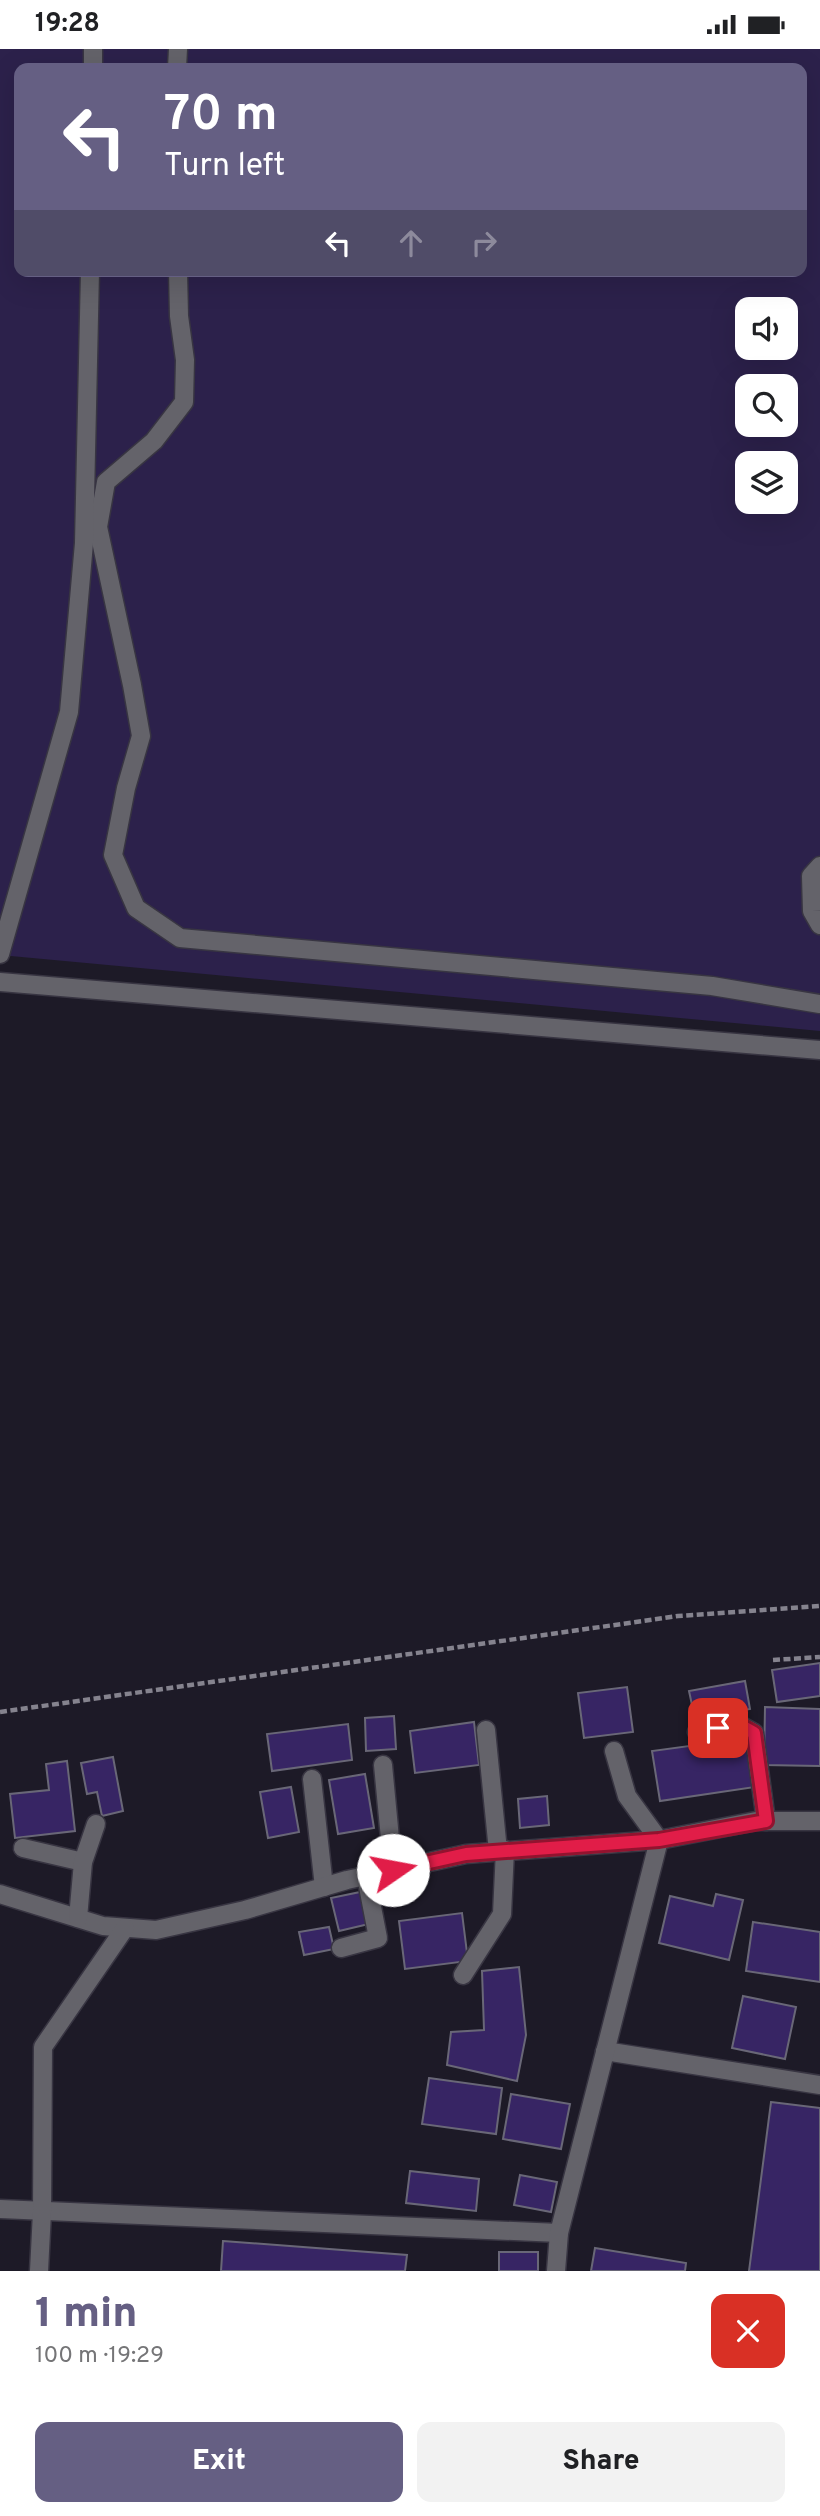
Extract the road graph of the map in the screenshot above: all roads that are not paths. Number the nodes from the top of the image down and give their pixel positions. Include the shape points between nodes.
1 (90, 277) edge
2 (178, 277) edge
3 (820, 866) edge
4 (820, 925) edge
5 (0, 954) edge
6 (0, 982) edge
7 (820, 1004) edge
8 (820, 1050) edge
9 (486, 1730) dead end
10 (697, 1732) dead end
11 (614, 1751) dead end
12 (383, 1765) dead end
13 (312, 1779) dead end
14 (766, 1821) junction
15 (820, 1821) edge
16 (96, 1825) dead end
17 (659, 1840) junction
18 (23, 1849) dead end
19 (501, 1851) junction
20 (83, 1862) junction
21 (393, 1870) junction
22 (366, 1876) junction
23 (324, 1887) junction
24 (0, 1894) edge
25 (78, 1919) junction
26 (125, 1928) junction
27 (341, 1948) dead end
28 (463, 1975) dead end
29 (605, 2051) junction
30 (820, 2085) edge
31 (0, 2209) edge
32 (42, 2212) junction
33 (559, 2234) junction
34 (39, 2271) edge
35 (556, 2271) edge

1 - 5 street via 84,543 69,712
2 - 7 street via 184,401 154,441 106,482 99,527 141,736 113,855 136,908 180,938 712,986
3 - 4 street via 811,876 813,911
6 - 8 street
9 - 19 street
10 - 14 street via 738,1724 754,1733
11 - 17 street via 627,1796
12 - 21 street
13 - 23 street
14 - 15 street
14 - 17 street
16 - 20 street
17 - 19 street
17 - 29 street
18 - 20 street
19 - 21 street
19 - 28 street via 502,1914
20 - 25 street
21 - 22 street
22 - 23 street
22 - 27 street via 378,1938
23 - 26 street via 156,1930
24 - 25 street
25 - 26 street
26 - 32 street via 43,2047
29 - 30 street
29 - 33 street
31 - 32 street
32 - 33 street
32 - 34 street
33 - 35 street

